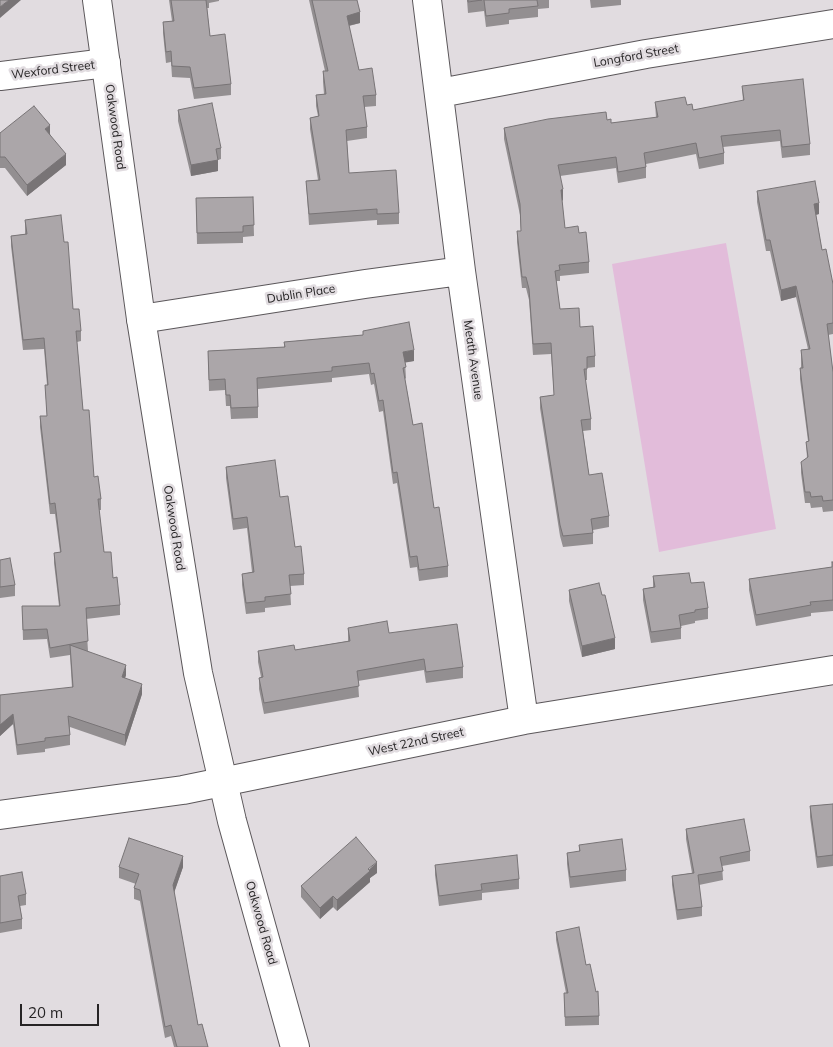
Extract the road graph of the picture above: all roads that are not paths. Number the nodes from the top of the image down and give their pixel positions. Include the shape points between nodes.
1 (97, 0) edge
2 (427, 0) edge
3 (833, 24) edge
4 (106, 63) junction
5 (0, 76) edge
6 (440, 93) junction
7 (461, 271) junction
8 (141, 320) junction
9 (833, 670) edge
10 (524, 720) junction
11 (224, 783) junction
12 (0, 815) edge
13 (295, 1047) edge

1 - 4 street, Oakwood Road
2 - 6 street, Meath Avenue
3 - 6 street, Longford Street via 646,54
4 - 5 street, Wexford Street
4 - 8 street, Oakwood Road
6 - 7 street, Meath Avenue
7 - 8 street, Dublin Place
7 - 10 street, Meath Avenue
8 - 11 street, Oakwood Road via 189,625
9 - 10 street, West 22nd Street
10 - 11 street, West 22nd Street
11 - 12 street, West 22nd Street
11 - 13 street, Oakwood Road

